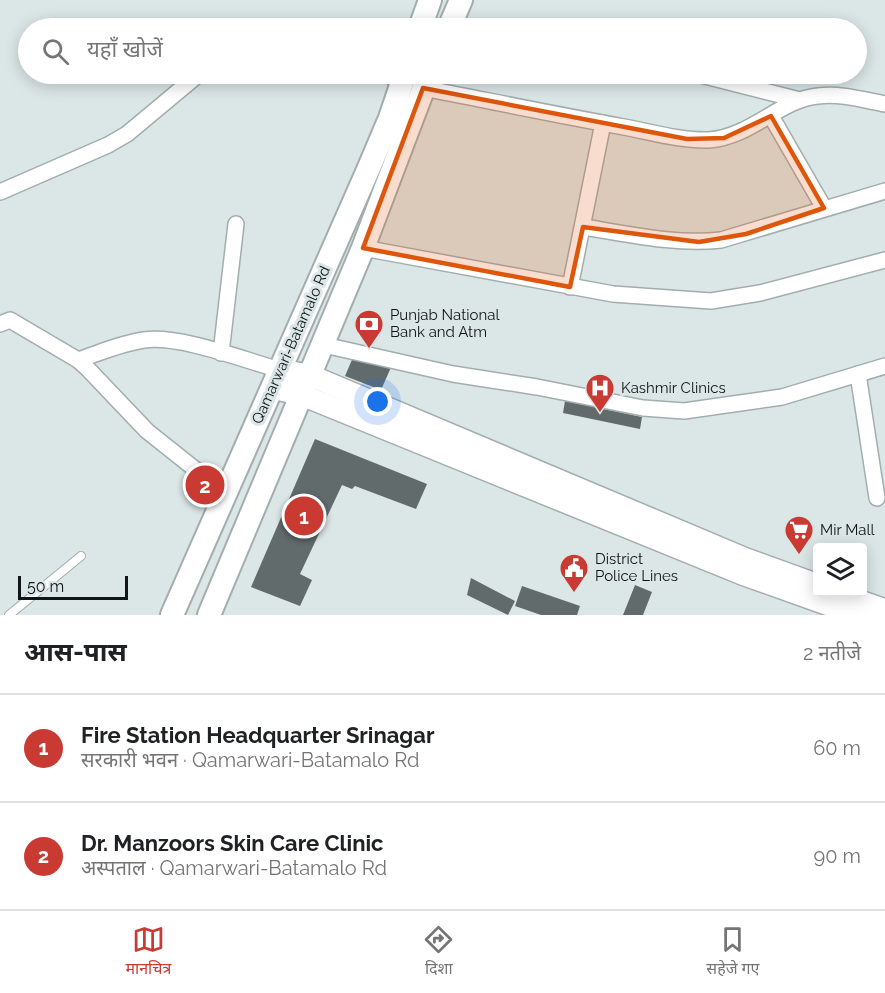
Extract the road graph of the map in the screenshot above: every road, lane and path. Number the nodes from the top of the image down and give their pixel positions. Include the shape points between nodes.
1 (430, 0) edge
2 (461, 0) edge
3 (424, 18) edge
4 (454, 18) edge
5 (187, 84) edge
6 (406, 84) edge
7 (407, 84) edge
8 (435, 84) edge
9 (737, 84) edge
10 (800, 100) junction
11 (885, 104) edge
12 (771, 116) junction
13 (603, 123) junction
14 (885, 191) edge
15 (0, 192) edge
16 (824, 208) junction
17 (236, 224) dead end
18 (583, 227) junction
19 (363, 248) junction
20 (885, 260) edge
21 (570, 287) junction
22 (3, 318) edge
23 (324, 345) junction
24 (220, 353) junction
25 (78, 360) junction
26 (885, 366) edge
27 (858, 374) junction
28 (276, 379) junction
29 (305, 385) junction
30 (225, 493) junction
31 (877, 498) dead end
32 (81, 556) dead end
33 (813, 583) edge
34 (850, 597) edge
35 (885, 610) edge
36 (9, 615) edge
37 (172, 615) edge
38 (208, 615) edge
39 (857, 615) edge

1 - 3 main road
2 - 4 main road
5 - 15 street via 127,134
6 - 28 main road, Qamarwari-Batamalo Rd
7 - 19 main road, Qamarwari-Batamalo Rd
8 - 13 street
9 - 10 street
10 - 11 street via 835,96
10 - 12 street
12 - 13 street via 743,131 706,140
12 - 16 street
13 - 18 street
14 - 16 street
16 - 18 street via 746,234 699,242
17 - 24 street
18 - 21 street
19 - 21 street
19 - 23 main road, Qamarwari-Batamalo Rd
20 - 21 street via 760,293 711,301
22 - 25 street
23 - 27 street via 453,374 643,408 684,411 782,397
23 - 29 main road, Qamarwari-Batamalo Rd
24 - 25 street via 163,339 145,340
24 - 28 street
25 - 30 street via 147,431
26 - 27 street
27 - 31 street
28 - 29 main road
28 - 30 main road, Qamarwari-Batamalo Rd
29 - 33 main road
29 - 38 main road, Qamarwari-Batamalo Rd
29 - 39 main road via 742,574
30 - 37 main road, Qamarwari-Batamalo Rd
32 - 36 lane
34 - 35 main road

